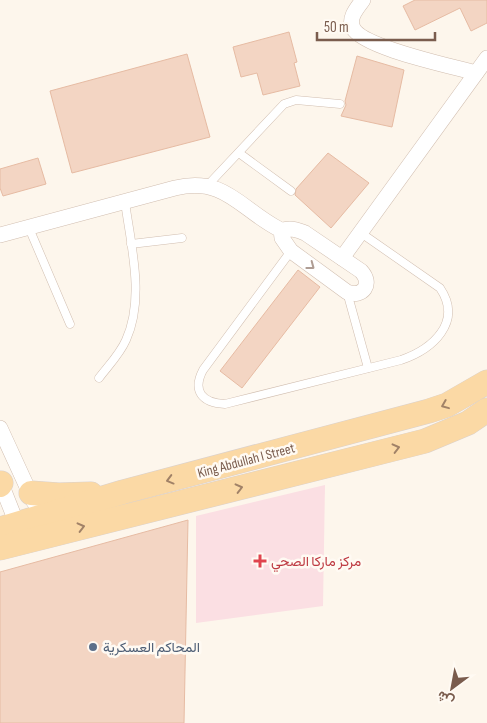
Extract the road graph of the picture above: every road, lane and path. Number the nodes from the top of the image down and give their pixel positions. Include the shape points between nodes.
1 (363, 0) edge
2 (487, 58) edge
3 (476, 73) junction
4 (340, 104) dead end
5 (239, 152) junction
6 (208, 186) junction
7 (291, 191) dead end
8 (125, 202) junction
9 (29, 228) junction
10 (281, 230) junction
11 (361, 232) junction
12 (0, 235) edge
13 (182, 238) dead end
14 (131, 244) junction
15 (291, 251) junction
16 (342, 258) junction
17 (347, 292) junction
18 (70, 324) dead end
19 (368, 368) junction
20 (99, 378) dead end
21 (487, 382) edge
22 (487, 410) edge
23 (0, 428) edge
24 (0, 483) edge
25 (122, 492) junction
26 (30, 493) junction
27 (45, 526) junction
28 (14, 532) edge
29 (0, 548) edge

1 - 3 street via 351,20 353,28 364,38 403,54
2 - 3 street
3 - 11 street
4 - 5 lane via 290,101
5 - 6 lane
5 - 7 lane
6 - 8 street via 185,185
6 - 10 street via 230,196
8 - 9 street
8 - 14 lane
9 - 12 street
9 - 18 lane
10 - 15 street
10 - 16 street via 297,230
11 - 16 street
11 - 19 lane via 440,288 449,307 441,333 424,351
13 - 14 lane
14 - 20 lane via 136,302 133,322 125,342
15 -> 17 street
15 - 19 lane via 203,370 197,385 200,393 215,404 225,404
16 - 17 street via 361,271 367,282 360,293
17 - 19 lane
21 -> 25 main road, King Abdullah I Street via 455,401 428,411
27 -> 22 main road, King Abdullah I Street via 425,441
23 - 26 street
24 - 28 street
25 - 26 main road
25 - 27 main road, King Abdullah I Street
26 - 27 street
27 - 28 main road, King Abdullah I Street
28 - 29 main road, King Abdullah I Street

